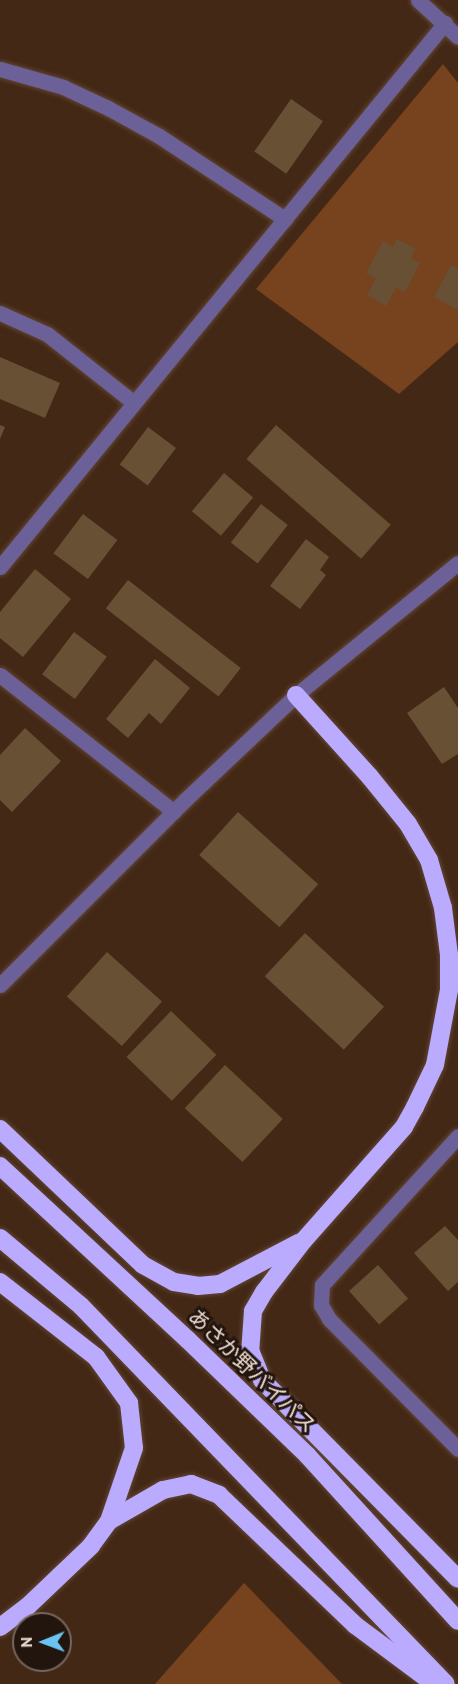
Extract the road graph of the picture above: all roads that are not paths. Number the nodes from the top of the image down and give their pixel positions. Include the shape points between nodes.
1 (418, 0) edge
2 (445, 23) junction
3 (458, 36) edge
4 (0, 69) edge
5 (285, 219) junction
6 (0, 313) edge
7 (134, 403) junction
8 (458, 563) edge
9 (0, 567) edge
10 (0, 675) edge
11 (296, 695) junction
12 (174, 812) junction
13 (0, 985) edge
14 (0, 1129) edge
15 (458, 1136) edge
16 (0, 1166) edge
17 (0, 1238) edge
18 (303, 1241) junction
19 (0, 1282) edge
20 (458, 1449) edge
21 (109, 1521) junction
22 (458, 1579) edge
23 (458, 1621) edge
24 (0, 1627) edge
25 (435, 1684) edge
26 (446, 1684) edge

1 - 2 street
2 - 3 street
2 - 5 street
4 - 5 street via 63,87 108,108 159,136
5 - 7 street
6 - 7 street via 47,334
7 - 9 street
8 - 11 street
10 - 12 street
11 - 12 street
11 - 18 highway via 408,824 429,860 443,908 449,955 449,990 435,1065 415,1107 404,1127
12 - 13 street
14 - 18 highway via 142,1265 174,1282 220,1284
15 - 20 street via 321,1285 321,1305 329,1319
16 - 23 highway, あさか野バイパス via 307,1455
17 - 26 highway via 81,1306
18 - 22 highway via 253,1311 250,1350 254,1364 262,1380
19 - 21 highway via 96,1357 129,1403 134,1448
21 - 24 highway via 64,1574
21 - 25 highway via 163,1490 191,1484 219,1495 355,1625

